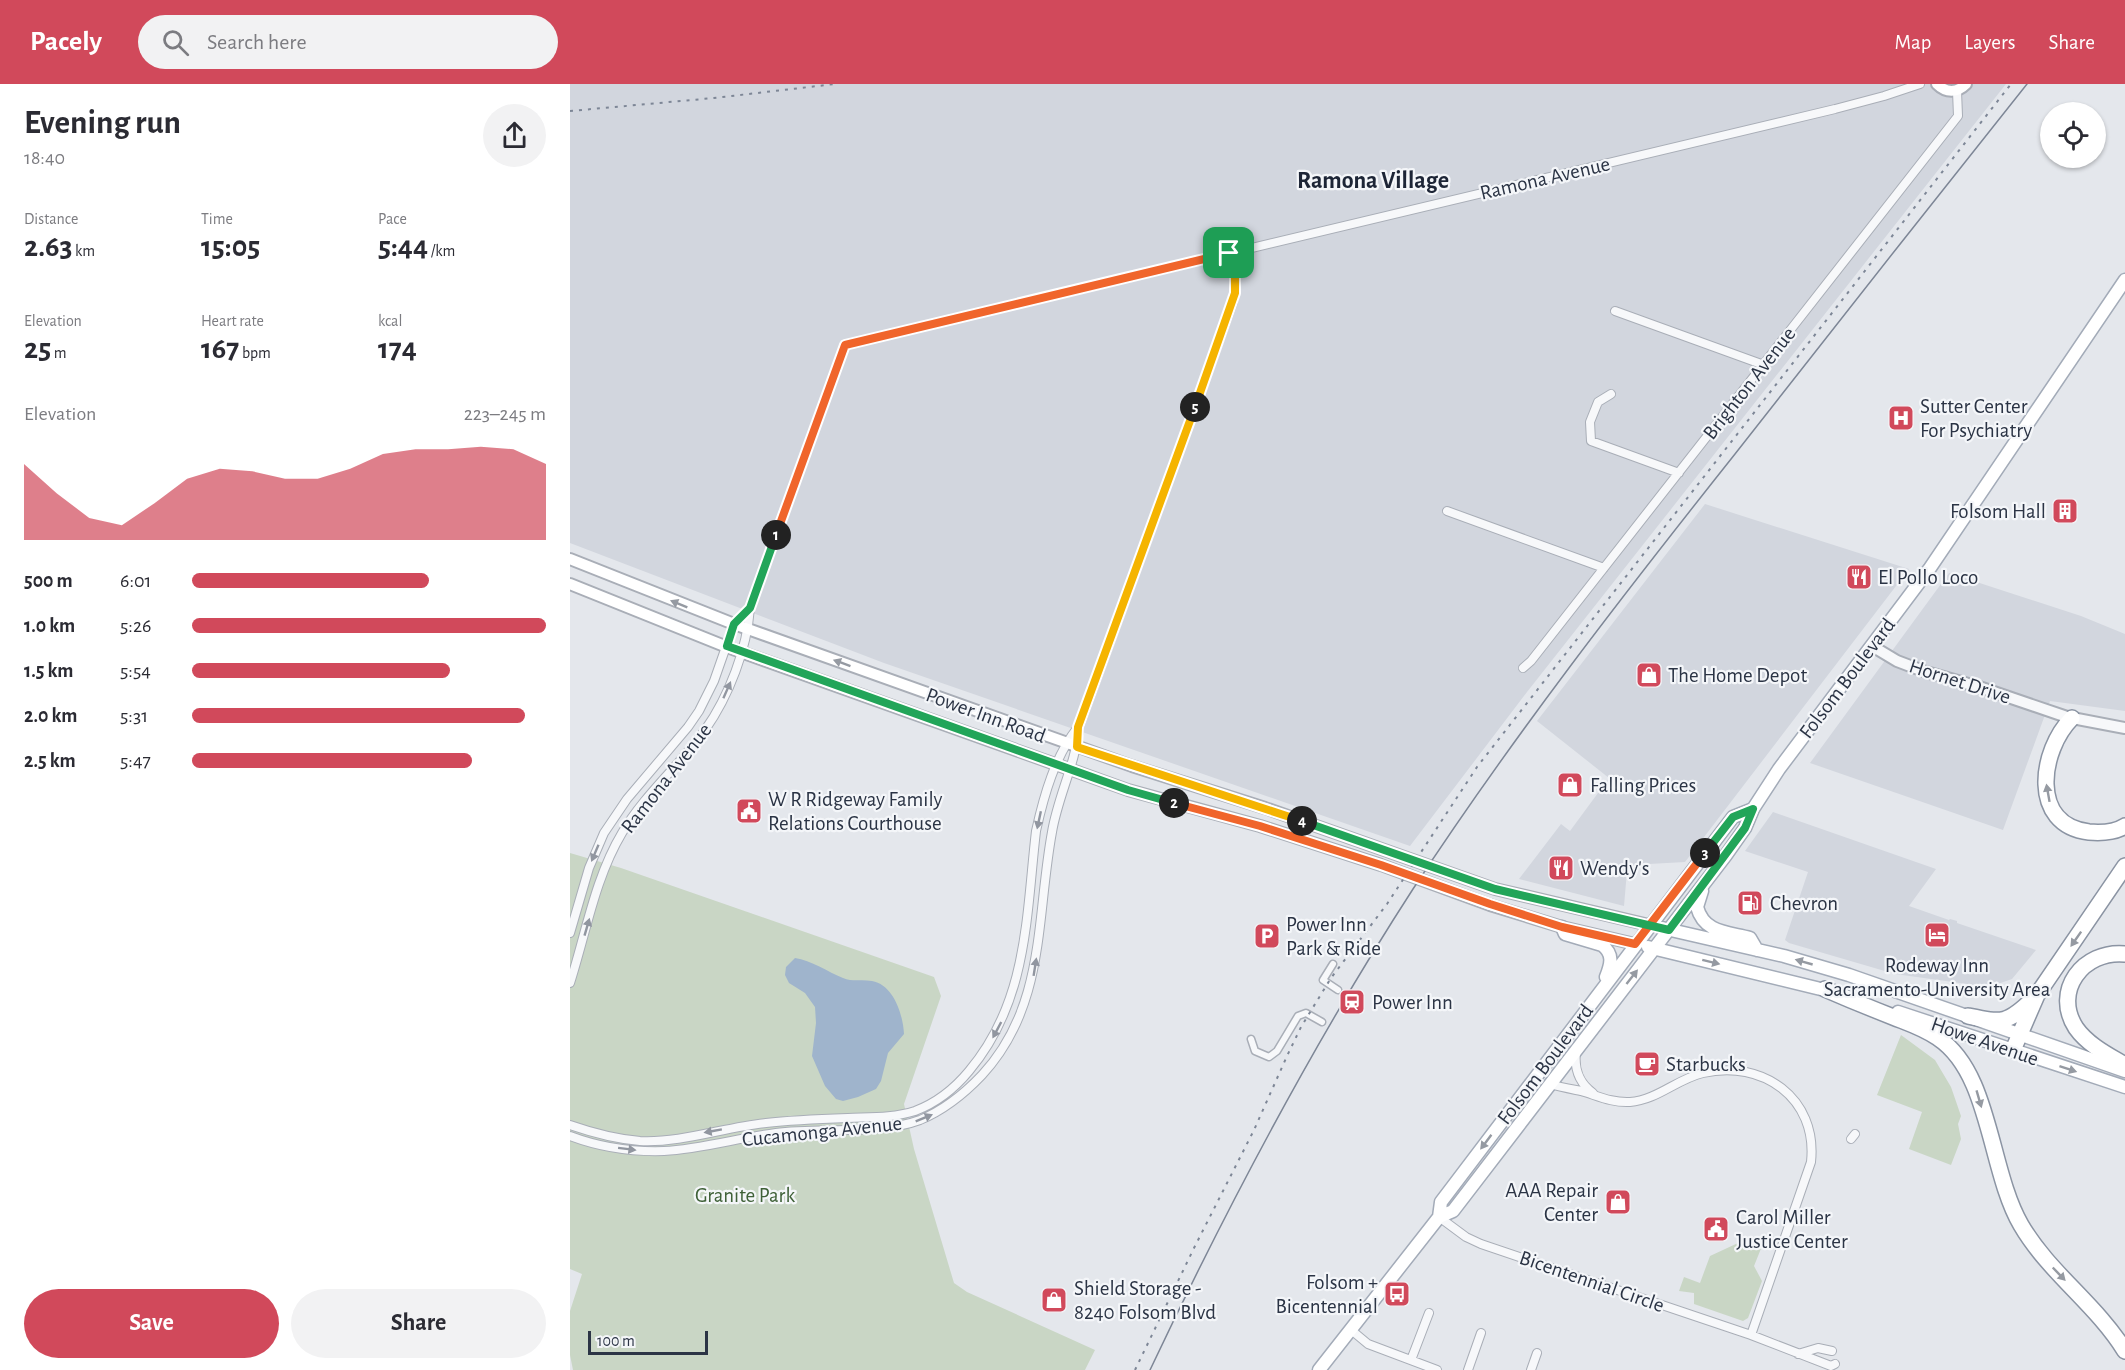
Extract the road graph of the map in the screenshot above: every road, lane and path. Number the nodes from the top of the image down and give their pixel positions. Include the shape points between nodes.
1 (1920, 84) edge
2 (1938, 84) edge
3 (1961, 87) edge
4 (1229, 253) junction
5 (2125, 280) edge
6 (1615, 311) dead end
7 (1764, 365) junction
8 (1611, 394) dead end
9 (1679, 473) junction
10 (1447, 511) dead end
11 (570, 560) edge
12 (1604, 568) junction
13 (570, 584) edge
14 (750, 608) junction
15 (734, 624) junction
16 (748, 630) junction
17 (727, 646) junction
18 (1872, 646) junction
19 (741, 652) junction
20 (1523, 668) dead end
21 (2050, 710) junction
22 (2072, 718) junction
23 (2125, 720) edge
24 (1078, 727) junction
25 (2125, 728) edge
26 (1065, 743) junction
27 (1077, 747) junction
28 (1057, 764) junction
29 (1070, 769) junction
30 (1753, 809) junction
31 (2125, 826) edge
32 (2125, 866) edge
33 (1707, 880) junction
34 (1649, 925) junction
35 (1562, 927) junction
36 (1669, 930) junction
37 (570, 933) edge
38 (1635, 944) junction
39 (1654, 949) junction
40 (1757, 950) junction
41 (2125, 954) edge
42 (1333, 964) dead end
43 (570, 983) edge
44 (1825, 989) junction
45 (1338, 990) dead end
46 (1601, 990) junction
47 (2037, 995) junction
48 (1968, 1016) junction
49 (1322, 1022) dead end
50 (2019, 1034) junction
51 (1251, 1039) dead end
52 (1576, 1049) junction
53 (2013, 1050) junction
54 (2125, 1065) edge
55 (2125, 1071) edge
56 (1549, 1084) junction
57 (2125, 1087) edge
58 (1602, 1099) junction
59 (570, 1125) edge
60 (570, 1136) edge
61 (1439, 1217) junction
62 (1429, 1313) dead end
63 (1350, 1329) junction
64 (1481, 1333) dead end
65 (1751, 1335) junction
66 (2125, 1351) edge
67 (1537, 1353) dead end
68 (1798, 1354) junction
69 (1411, 1360) junction
70 (1822, 1363) junction
71 (1835, 1364) dead end
72 (1319, 1370) edge
73 (1437, 1370) edge
74 (1468, 1370) edge
75 (1531, 1370) edge

1 - 4 street, Ramona Avenue via 1835,109
2 - 3 main road via 1945,90
3 - 7 street, Brighton Avenue via 1958,116
4 - 14 street, Ramona Avenue via 845,345
4 - 24 street, Cucamonga Avenue via 1236,285 1233,303
5 - 18 main road, Folsom Boulevard via 1953,535
6 - 7 street
7 - 9 street, Brighton Avenue
8 - 9 street via 1598,402 1590,422 1592,441
9 - 12 street, Brighton Avenue
10 - 12 street
15 -> 11 main road, Power Inn Road
12 - 20 street, Brighton Avenue
13 - 17 main road, Power Inn Road
14 - 15 street, Ramona Avenue
14 - 16 street, Ramona Avenue
15 - 16 main road, Power Inn Road
15 - 17 street, Ramona Avenue
16 - 19 street, Ramona Avenue
26 -> 16 main road, Power Inn Road
17 - 19 main road, Power Inn Road
17 -> 37 street, Ramona Avenue via 699,711 604,833
18 - 21 street, Hornet Drive via 1914,668
18 - 30 main road, Folsom Boulevard via 1801,738
19 - 28 main road, Power Inn Road
43 -> 19 street, Ramona Avenue via 610,855 639,808 705,729 729,685
21 - 22 street, Hornet Drive
21 - 23 street, Hornet Drive
22 - 25 street, Hornet Drive
31 -> 22 highway via 2103,833 2085,831 2067,827 2054,813 2046,795 2046,776 2061,729
24 - 26 street, Cucamonga Avenue
24 - 27 street, Cucamonga Avenue
26 - 27 main road, Power Inn Road
26 - 28 street, Cucamonga Avenue
27 - 29 street, Cucamonga Avenue
27 - 34 main road, Power Inn Road via 1266,808 1495,889
28 - 29 main road, Power Inn Road
28 -> 59 street, Cucamonga Avenue via 1036,831 1016,984 991,1041 951,1089 916,1110 897,1115 754,1124 677,1138 622,1139
29 - 35 main road, Power Inn Road via 1167,802 1260,826
60 -> 29 street, Cucamonga Avenue via 621,1148 664,1151 792,1131 899,1125 935,1113 958,1097 1003,1049 1028,996 1051,834
30 - 33 main road, Folsom Boulevard via 1745,828
30 - 34 main road, Folsom Boulevard via 1733,817
32 -> 47 highway
33 - 36 main road, Folsom Boulevard
33 - 40 main road via 1697,907 1704,923 1750,938
34 - 36 main road, Howe Avenue
34 - 38 main road, Folsom Boulevard
35 - 38 main road, Power Inn Road
35 - 46 main road via 1565,934 1602,945 1609,951 1611,960
36 - 39 main road, Folsom Boulevard
36 - 40 main road, Howe Avenue
38 - 39 main road, Howe Avenue
38 - 46 main road, Folsom Boulevard
39 -> 44 main road, Howe Avenue
52 -> 39 main road, Folsom Boulevard
48 -> 40 main road, Howe Avenue via 1849,975
41 - 54 highway via 2108,954 2085,964 2074,981 2068,1002 2080,1033
42 - 45 street via 1323,980
44 - 53 main road, Howe Avenue
44 -> 66 highway via 1928,1032 1955,1052 1975,1086 2003,1186 2019,1222 2037,1249 2105,1323
46 -> 61 main road, Folsom Boulevard via 1440,1202
47 - 48 highway via 2006,1020
47 - 50 highway
48 - 50 main road, Howe Avenue
49 - 51 street via 1306,1013 1298,1016 1277,1051 1269,1057 1255,1052
50 - 53 highway
50 - 55 main road, Howe Avenue
52 - 56 main road, Folsom Boulevard
52 - 58 street via 1579,1079
53 -> 57 main road, Howe Avenue
56 - 58 street
56 - 61 main road, Folsom Boulevard via 1453,1211
58 - 65 street via 1644,1100 1702,1073 1736,1071 1781,1088 1805,1115 1812,1138 1811,1161
61 - 63 main road, Folsom Boulevard
61 - 65 street, Bicentennial Circle via 1481,1244
62 - 69 street
63 - 69 street via 1368,1344
63 - 72 main road, Folsom Boulevard
64 - 74 street
65 - 68 street, Bicentennial Circle
67 - 75 street
68 - 70 street, Bicentennial Circle
68 - 70 street via 1818,1348 1829,1350
69 - 73 street
70 - 71 street, Bicentennial Circle

